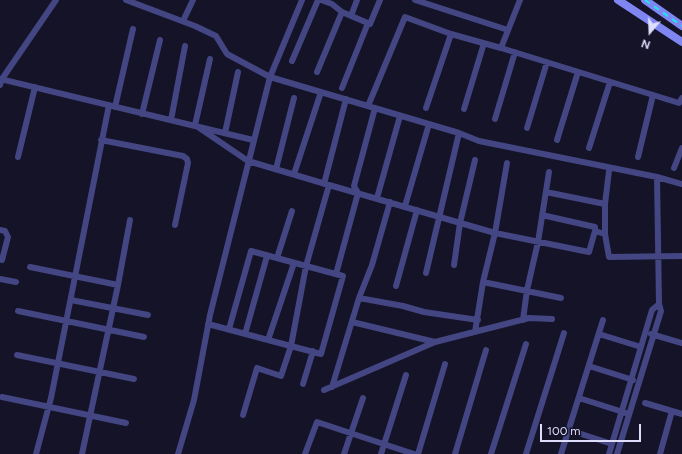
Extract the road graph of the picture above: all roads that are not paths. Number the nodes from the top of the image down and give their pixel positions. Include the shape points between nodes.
1 (56, 0) edge
2 (126, 0) edge
3 (193, 0) edge
4 (302, 0) edge
5 (318, 0) edge
6 (321, 0) edge
7 (357, 0) edge
8 (380, 0) edge
9 (415, 0) edge
10 (520, 0) edge
11 (618, 0) edge
12 (645, 0) edge
13 (332, 2) edge
14 (342, 12) junction
15 (351, 16) junction
16 (183, 21) junction
17 (368, 23) junction
18 (682, 26) edge
19 (133, 29) dead end
20 (508, 30) junction
21 (450, 34) junction
22 (160, 40) dead end
23 (682, 42) edge
24 (484, 43) junction
25 (185, 46) dead end
26 (501, 48) junction
27 (515, 52) junction
28 (210, 59) dead end
29 (292, 61) dead end
30 (547, 62) junction
31 (238, 72) dead end
32 (317, 72) dead end
33 (578, 72) junction
34 (270, 78) junction
35 (1, 81) edge
36 (610, 82) junction
37 (35, 87) junction
38 (342, 88) dead end
39 (321, 92) junction
40 (653, 95) junction
41 (294, 98) dead end
42 (682, 98) edge
43 (346, 100) junction
44 (112, 106) junction
45 (368, 106) junction
46 (375, 108) junction
47 (426, 108) dead end
48 (464, 109) dead end
49 (142, 114) junction
50 (400, 116) junction
51 (495, 119) dead end
52 (171, 120) junction
53 (428, 124) junction
54 (195, 125) junction
55 (527, 128) dead end
56 (225, 133) junction
57 (459, 133) junction
58 (101, 140) junction
59 (253, 140) junction
60 (556, 140) dead end
61 (589, 148) dead end
62 (682, 148) edge
63 (18, 157) dead end
64 (638, 157) dead end
65 (475, 160) dead end
66 (248, 161) junction
67 (507, 163) dead end
68 (674, 168) dead end
69 (276, 169) junction
70 (609, 171) dead end
71 (549, 172) dead end
72 (294, 174) junction
73 (657, 176) junction
74 (326, 184) junction
75 (682, 184) edge
76 (546, 192) junction
77 (358, 193) junction
78 (377, 198) junction
79 (390, 202) junction
80 (605, 204) junction
81 (405, 206) junction
82 (417, 210) junction
83 (292, 211) dead end
84 (542, 215) junction
85 (440, 217) junction
86 (130, 220) dead end
87 (460, 223) junction
88 (175, 225) dead end
89 (0, 230) edge
90 (595, 231) junction
91 (495, 233) junction
92 (605, 234) junction
93 (538, 242) junction
94 (267, 256) junction
95 (660, 256) junction
96 (682, 256) edge
97 (277, 258) junction
98 (2, 260) dead end
99 (294, 263) junction
100 (454, 265) dead end
101 (306, 266) junction
102 (30, 267) dead end
103 (426, 273) dead end
104 (336, 274) junction
105 (76, 277) junction
106 (0, 279) edge
107 (16, 282) dead end
108 (483, 282) junction
109 (118, 285) junction
110 (396, 286) dead end
111 (528, 290) junction
112 (359, 298) junction
113 (561, 298) dead end
114 (71, 300) junction
115 (659, 304) junction
116 (112, 308) junction
117 (18, 311) dead end
118 (148, 316) dead end
119 (552, 319) dead end
120 (478, 320) junction
121 (523, 320) junction
122 (603, 320) dead end
123 (66, 321) junction
124 (352, 322) junction
125 (208, 324) junction
126 (229, 329) junction
127 (107, 330) junction
128 (475, 332) junction
129 (646, 332) junction
130 (564, 333) dead end
131 (245, 334) junction
132 (599, 334) junction
133 (654, 334) junction
134 (144, 337) dead end
135 (268, 340) junction
136 (681, 340) edge
137 (435, 342) junction
138 (526, 344) dead end
139 (291, 346) junction
140 (641, 347) junction
141 (486, 350) dead end
142 (313, 352) junction
143 (17, 355) dead end
144 (57, 364) junction
145 (445, 364) dead end
146 (589, 366) junction
147 (99, 372) junction
148 (406, 376) dead end
149 (134, 379) dead end
150 (631, 380) junction
151 (639, 382) junction
152 (303, 384) dead end
153 (332, 387) junction
154 (324, 390) dead end
155 (2, 397) dead end
156 (363, 398) dead end
157 (579, 398) junction
158 (645, 403) dead end
159 (48, 407) junction
160 (672, 411) junction
161 (622, 412) junction
162 (629, 414) junction
163 (682, 414) edge
164 (243, 415) dead end
165 (90, 416) junction
166 (126, 423) dead end
167 (569, 430) junction
168 (352, 434) junction
169 (384, 444) junction
170 (612, 444) junction
171 (36, 454) edge
172 (82, 454) edge
173 (178, 454) edge
174 (305, 454) edge
175 (344, 454) edge
176 (381, 454) edge
177 (414, 454) edge
178 (418, 454) edge
179 (455, 454) edge
180 (491, 454) edge
181 (526, 454) edge
182 (561, 454) edge
183 (609, 454) edge
184 (617, 454) edge
185 (660, 454) edge

1 - 35 street
2 - 16 street
3 - 16 street
4 - 34 street
5 - 29 street
6 - 13 street
7 - 15 street
8 - 17 street via 370,24
9 - 20 street
10 - 20 street
11 - 23 main road
12 - 18 main road
13 - 14 street
14 - 15 street
14 - 32 street
15 - 17 street
16 - 34 street via 216,36 227,54
17 - 38 street
19 - 44 street
20 - 26 street
21 - 24 street
21 - 45 street via 405,17
21 - 47 street
22 - 49 street
24 - 26 street
24 - 48 street
25 - 52 street
26 - 27 street
27 - 30 street
27 - 51 street
28 - 54 street
30 - 33 street
30 - 55 street
31 - 56 street
33 - 36 street
33 - 60 street
34 - 39 street
34 - 59 street
35 - 37 street
36 - 40 street
36 - 61 street
37 - 44 street
37 - 63 street
39 - 43 street
39 - 72 street
40 - 42 street via 679,103
40 - 64 street
41 - 69 street
43 - 45 street
43 - 74 street
44 - 49 street
44 - 58 street
45 - 46 street
46 - 50 street
46 - 77 street via 354,186
49 - 52 street
50 - 53 street
50 - 78 street
52 - 54 street
53 - 57 street
53 - 81 street
54 - 56 street
54 - 66 street
56 - 59 street
57 - 73 street via 481,141
57 - 85 street
58 - 88 street via 183,156 187,159
58 - 105 street
59 - 66 street
62 - 68 street
65 - 87 street
66 - 69 street
66 - 125 street
67 - 91 street
69 - 72 street
70 - 80 street
71 - 76 street
72 - 74 street
73 - 75 street
73 - 95 street
74 - 77 street
74 - 101 street
76 - 80 street
76 - 84 street
77 - 78 street
77 - 104 street
78 - 79 street
79 - 81 street
79 - 112 street via 372,265
80 - 92 street
81 - 82 street
82 - 85 street
82 - 110 street
83 - 97 street
84 - 90 street via 595,227
84 - 93 street
85 - 87 street
85 - 103 street
86 - 109 street
87 - 91 street
87 - 100 street
89 - 98 street via 8,237
90 - 92 street
90 - 93 street via 589,252
91 - 93 street
91 - 108 street
92 - 95 street via 609,257
93 - 111 street
94 - 97 street
94 - 126 street via 251,251
94 - 131 street
95 - 96 street
95 - 115 street
97 - 99 street
99 - 101 street
99 - 135 street
101 - 104 street
101 - 139 street
102 - 105 street
104 - 142 street via 343,276 321,354
105 - 109 street
105 - 114 street
106 - 107 street
108 - 111 street
108 - 120 street
109 - 116 street
111 - 113 street
111 - 121 street
112 - 120 street
112 - 124 street
114 - 116 street
114 - 123 street
115 - 129 street via 652,310
115 - 133 street via 661,311
116 - 118 street
116 - 127 street
117 - 123 street
119 - 121 street
120 - 128 street
121 - 128 street
122 - 132 street
123 - 127 street
123 - 144 street
124 - 137 street
124 - 153 street
125 - 126 street
125 - 173 street via 194,400
126 - 131 street
127 - 134 street
127 - 147 street
128 - 137 street
129 - 133 street
129 - 140 street
130 - 181 street
131 - 135 street
132 - 140 street
132 - 146 street
133 - 136 street
133 - 151 street
135 - 139 street
137 - 153 street
138 - 180 street
139 - 142 street
139 - 164 street via 282,376 257,368
140 - 150 street
141 - 179 street
142 - 152 street
143 - 144 street
144 - 147 street
144 - 159 street
145 - 178 street
146 - 150 street
146 - 157 street
147 - 149 street
147 - 165 street
148 - 169 street
150 - 151 street
150 - 161 street
151 - 162 street
153 - 154 street
155 - 159 street
156 - 168 street
157 - 161 street
157 - 167 street
158 - 160 street
159 - 165 street
159 - 171 street
160 - 163 street
160 - 185 street
161 - 162 street
161 - 170 street
162 - 184 street
165 - 166 street
165 - 172 street
167 - 170 street
167 - 182 street
168 - 169 street
168 - 174 street via 317,422
168 - 175 street
169 - 176 street
169 - 177 street
170 - 183 street

